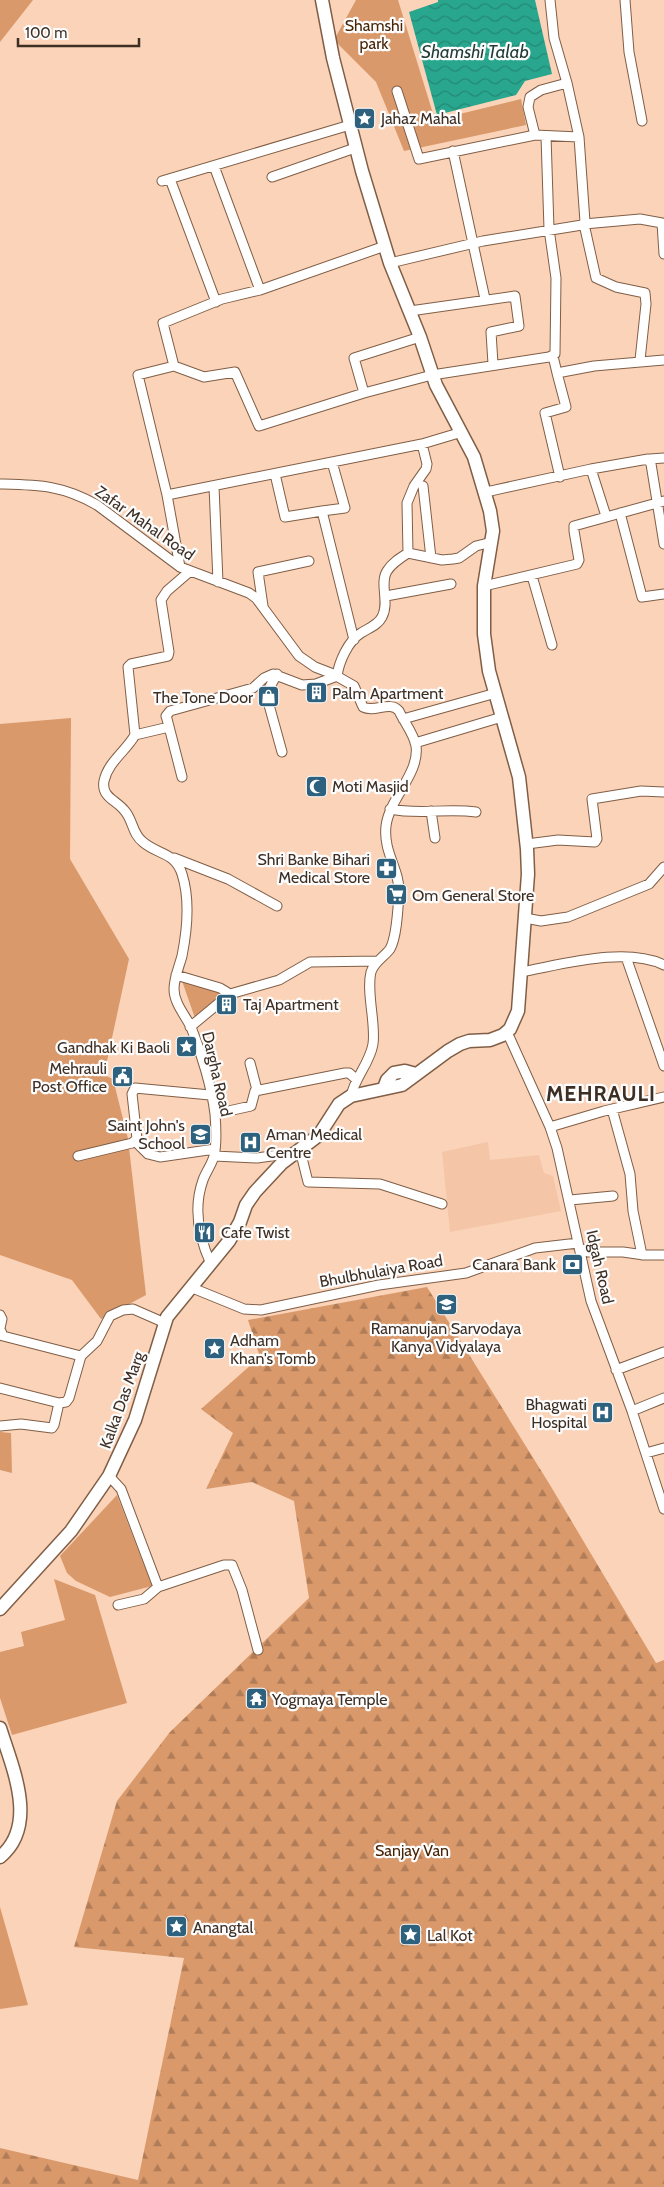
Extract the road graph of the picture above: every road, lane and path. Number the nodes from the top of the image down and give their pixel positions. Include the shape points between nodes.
1 (322, 0) edge
2 (550, 0) edge
3 (625, 0) edge
4 (567, 84) junction
5 (397, 91) dead end
6 (642, 121) dead end
7 (350, 125) junction
8 (535, 136) junction
9 (546, 136) junction
10 (579, 137) junction
11 (356, 148) junction
12 (452, 152) junction
13 (214, 166) junction
14 (272, 177) dead end
15 (584, 224) junction
16 (549, 229) junction
17 (473, 243) junction
18 (385, 246) junction
19 (664, 254) edge
20 (390, 263) junction
21 (260, 290) junction
22 (485, 299) junction
23 (216, 302) junction
24 (410, 311) junction
25 (420, 337) junction
26 (552, 356) junction
27 (640, 360) junction
28 (664, 360) edge
29 (493, 364) junction
30 (174, 366) junction
31 (557, 373) junction
32 (432, 375) junction
33 (364, 393) junction
34 (462, 432) junction
35 (422, 444) junction
36 (664, 458) edge
37 (650, 460) junction
38 (332, 462) junction
39 (591, 469) junction
40 (276, 474) junction
41 (560, 477) junction
42 (0, 484) edge
43 (214, 486) junction
44 (423, 486) dead end
45 (486, 492) junction
46 (167, 496) junction
47 (660, 502) edge
48 (322, 512) junction
49 (620, 512) junction
50 (606, 516) junction
51 (492, 542) junction
52 (664, 544) edge
53 (408, 553) junction
54 (431, 558) junction
55 (309, 561) dead end
56 (180, 567) junction
57 (189, 572) junction
58 (532, 576) junction
59 (218, 582) junction
60 (451, 584) dead end
61 (484, 586) junction
62 (664, 594) edge
63 (386, 596) junction
64 (263, 606) junction
65 (354, 640) junction
66 (552, 645) dead end
67 (277, 674) junction
68 (336, 676) junction
69 (496, 693) junction
70 (502, 716) junction
71 (403, 719) junction
72 (169, 726) junction
73 (135, 735) junction
74 (415, 743) junction
75 (282, 752) dead end
76 (182, 777) dead end
77 (664, 792) edge
78 (390, 809) junction
79 (431, 811) junction
80 (476, 812) dead end
81 (435, 838) dead end
82 (527, 844) junction
83 (174, 858) junction
84 (664, 867) edge
85 (277, 906) dead end
86 (525, 918) junction
87 (626, 957) junction
88 (378, 961) junction
89 (664, 966) edge
90 (520, 972) junction
91 (176, 975) junction
92 (230, 994) junction
93 (190, 1027) junction
94 (507, 1032) junction
95 (250, 1063) dead end
96 (664, 1066) edge
97 (356, 1079) junction
98 (257, 1090) junction
99 (210, 1095) junction
100 (351, 1096) junction
101 (664, 1097) edge
102 (612, 1109) junction
103 (214, 1114) junction
104 (550, 1127) junction
105 (135, 1141) junction
106 (298, 1151) junction
107 (215, 1152) junction
108 (78, 1156) dead end
109 (613, 1196) dead end
110 (570, 1200) junction
111 (442, 1204) dead end
112 (579, 1245) junction
113 (642, 1255) junction
114 (664, 1255) edge
115 (211, 1264) junction
116 (190, 1287) junction
117 (0, 1316) edge
118 (167, 1318) junction
119 (0, 1329) edge
120 (664, 1352) edge
121 (81, 1356) junction
122 (616, 1370) junction
123 (0, 1388) edge
124 (664, 1398) edge
125 (59, 1402) junction
126 (632, 1411) junction
127 (0, 1426) edge
128 (664, 1448) edge
129 (646, 1453) junction
130 (109, 1476) junction
131 (664, 1509) edge
132 (158, 1587) junction
133 (118, 1605) dead end
134 (0, 1609) edge
135 (258, 1650) dead end
136 (0, 1728) edge
137 (21, 1813) junction
138 (0, 1857) edge
139 (0, 1865) edge

1 - 7 street
2 - 4 street via 554,38
3 - 6 street via 629,52
4 - 8 street via 541,90 530,97 528,107
4 - 10 street
5 - 12 street via 419,159
7 - 11 street
7 - 13 street
8 - 9 street
8 - 12 street
9 - 10 street
9 - 16 street
10 - 15 street
11 - 14 street
11 - 18 street
12 - 17 street
13 - 21 street
13 - 23 street via 166,180
15 - 16 street
15 - 19 street via 640,218 662,224
15 - 27 street via 596,278 616,287 645,293
16 - 17 street
16 - 26 street via 556,278 555,350
17 - 20 street
17 - 22 street
18 - 20 street
18 - 21 street
20 - 24 street
21 - 23 street
22 - 24 street
22 - 29 street via 515,296 519,324 491,332
23 - 30 street via 163,323
24 - 25 street
25 - 32 street
25 - 33 street via 354,358
26 - 29 street
26 - 31 street
27 - 28 street
27 - 31 street
29 - 32 street
30 - 33 street via 204,377 235,372 259,426
30 - 46 street via 138,375
31 - 41 street via 566,408 545,413
32 - 33 street
32 - 34 street
34 - 35 street
34 - 45 street
35 - 38 street
35 - 53 street via 427,464 407,503
36 - 37 street
37 - 39 street
37 - 47 street
38 - 40 street
38 - 48 street via 345,508
39 - 41 street
39 - 50 street
40 - 43 street
40 - 48 street via 285,517
41 - 45 street
42 - 56 street, Zafar Mahal Road via 56,488 83,497
43 - 46 street
43 - 59 street
44 - 54 street
45 - 51 street
46 - 56 street
47 - 49 street
47 - 52 street
48 - 65 street
49 - 50 street
49 - 62 street via 642,597
50 - 58 street via 574,526 577,564
51 - 54 street via 473,547 459,558
51 - 61 street
53 - 54 street
53 - 63 street via 387,571 384,580
55 - 64 street via 258,572
56 - 57 street, Zafar Mahal Road
57 - 59 street, Zafar Mahal Road
57 - 73 street via 161,600 168,656 128,667
58 - 61 street
58 - 66 street
59 - 64 street, Zafar Mahal Road via 249,594
60 - 63 street
61 - 69 street via 484,634
63 - 65 street via 386,610 380,620
64 - 68 street, Zafar Mahal Road via 299,656 314,667
65 - 68 street
67 - 68 street via 302,685 316,684
67 - 72 street via 269,675 254,688 170,711 166,716
67 - 75 street via 266,694
68 - 71 street, Zafar Mahal Road via 354,686 366,709 396,707
69 - 70 street
69 - 71 street
70 - 74 street
70 - 82 street via 519,777
71 - 74 street
72 - 73 street
72 - 76 street
73 - 83 street via 108,771 104,792 124,809 137,837
74 - 78 street via 409,777
77 - 82 street via 641,791 592,799 595,842 558,840
78 - 79 street via 414,813
78 - 88 street via 386,842 399,892 394,938
79 - 80 street
79 - 81 street
82 - 86 street
83 - 85 street via 228,879
83 - 91 street via 187,899 183,947
84 - 86 street via 649,884 568,917 540,921
86 - 90 street
87 - 89 street via 654,960
87 - 90 street
87 - 96 street
88 - 92 street via 310,962 279,980
88 - 97 street via 370,980 373,1044
90 - 94 street via 518,1011
91 - 92 street
91 - 93 street via 174,993
92 - 93 street, Dargha Road
93 - 99 street, Dargha Road
94 - 100 street via 496,1038 460,1044 416,1074 394,1072 384,1088
94 - 104 street, Idgah Road
95 - 98 street
97 - 98 street via 345,1073
97 - 100 street
98 - 103 street via 251,1106
99 - 103 street, Dargha Road
99 - 105 street via 135,1088 132,1091
100 - 106 street via 334,1110 319,1135
101 - 102 street
102 - 104 street
102 - 113 street via 630,1174
103 - 107 street, Dargha Road
104 - 110 street, Idgah Road
105 - 107 street via 148,1154 160,1157
105 - 108 street
106 - 107 street via 257,1158
106 - 111 street via 308,1182 380,1184
106 - 115 street via 267,1176 250,1197 236,1230
107 - 115 street, Dargha Road via 200,1189 198,1215 202,1241
109 - 110 street
110 - 112 street, Idgah Road
112 - 113 street, Bhulbhulaiya Road via 588,1252
112 - 116 street, Bhulbhulaiya Road via 534,1248 466,1272 379,1285 261,1310 244,1309
112 - 122 street, Idgah Road via 590,1301
113 - 114 street, Bhulbhulaiya Road
115 - 116 street
116 - 118 street
117 - 119 street
118 - 121 street via 138,1310 123,1310 107,1319 97,1342
118 - 130 street, Kalka Das Marg via 135,1420
119 - 121 street via 4,1336
120 - 122 street
121 - 125 street via 69,1398 66,1402
122 - 126 street, Idgah Road
123 - 125 street
124 - 126 street
125 - 127 street via 52,1428 21,1424
126 - 129 street, Idgah Road
128 - 129 street
129 - 131 street, Idgah Road
130 - 132 street via 121,1489
130 - 134 street, Kalka Das Marg via 71,1531
132 - 133 street via 144,1599
132 - 135 street via 232,1565
136 - 137 street via 18,1787
137 - 138 street via 14,1840
137 - 139 street via 24,1827 20,1844

